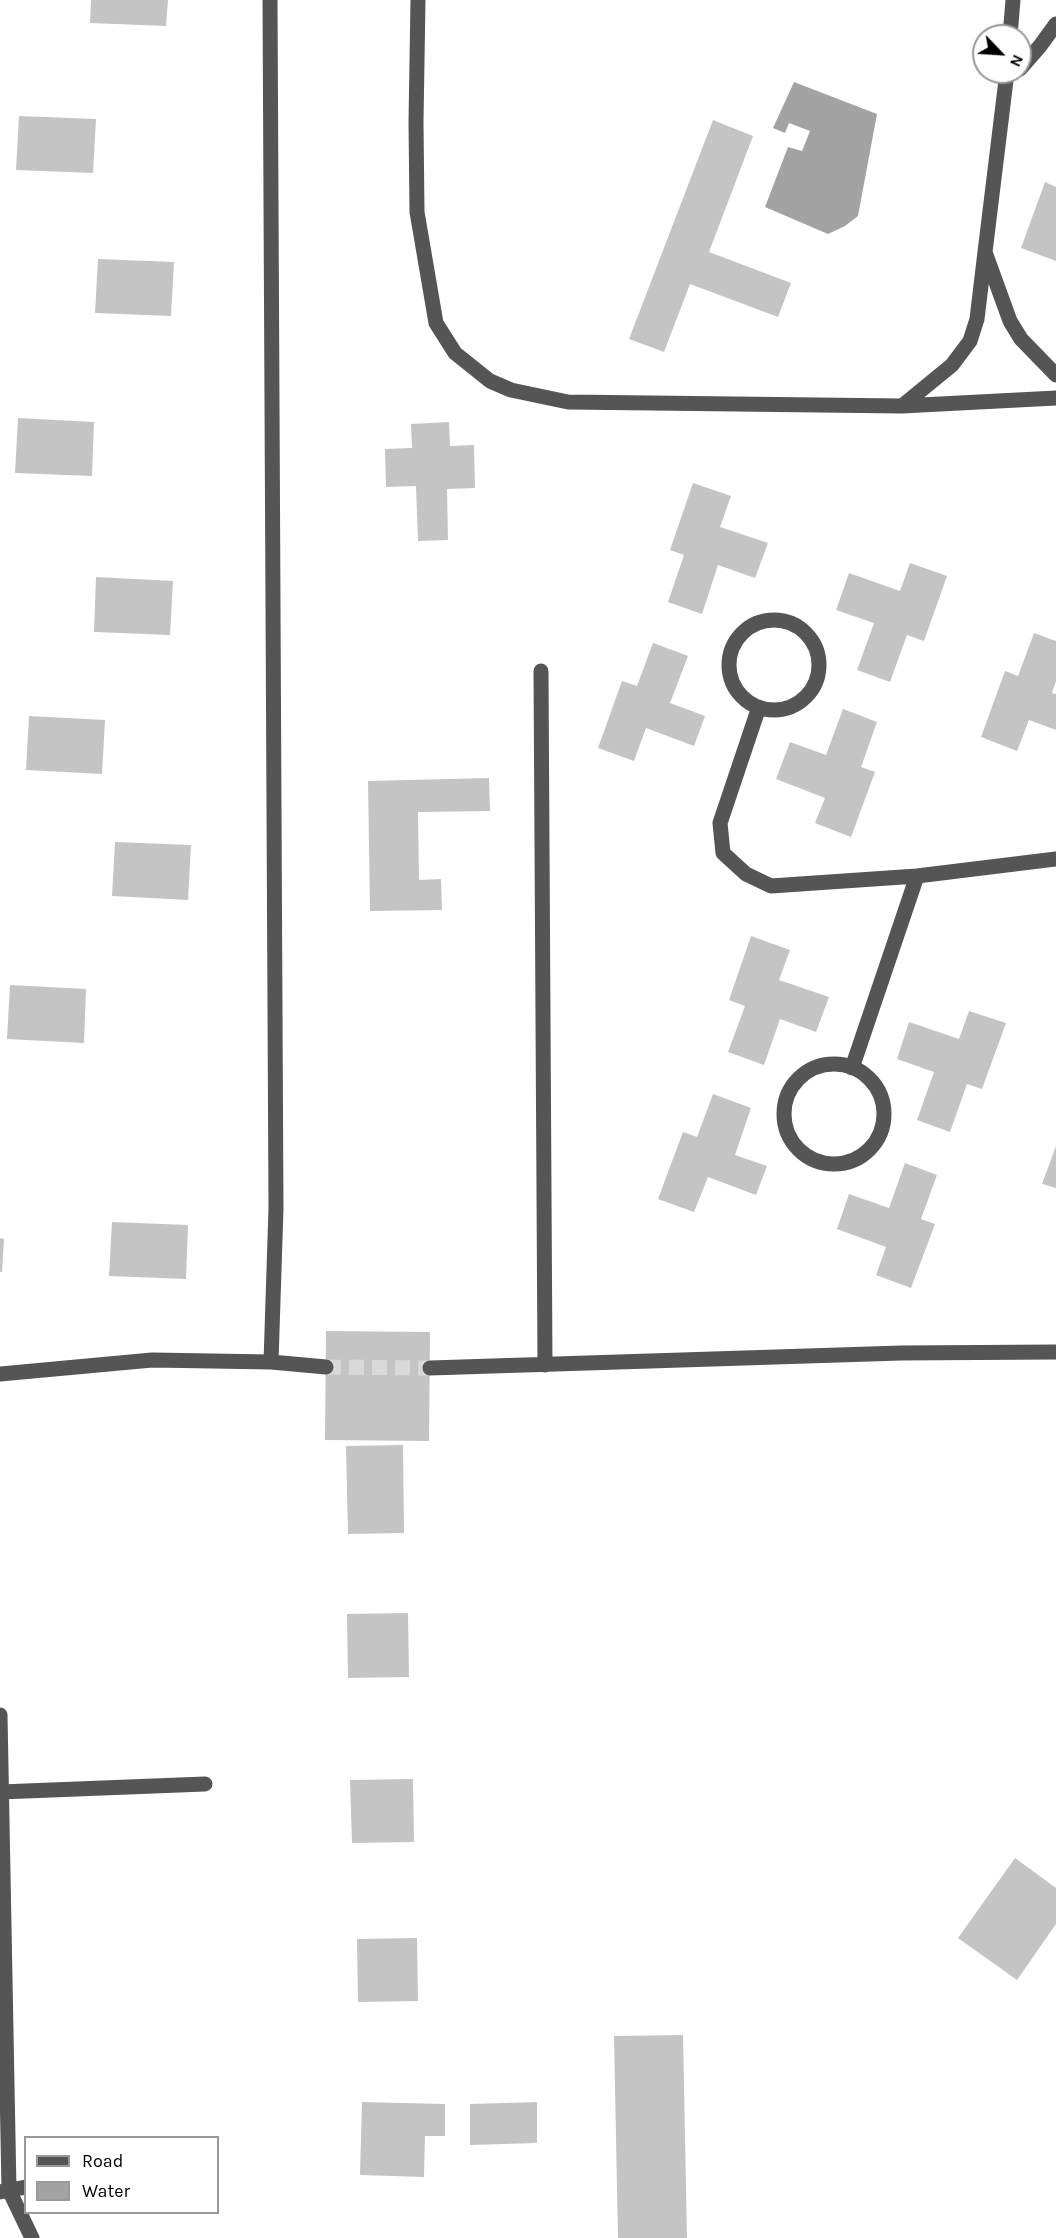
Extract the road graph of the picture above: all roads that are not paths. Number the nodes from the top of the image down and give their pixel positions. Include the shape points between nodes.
1 (270, 0) edge
2 (418, 0) edge
3 (1013, 0) edge
4 (1011, 24) edge
5 (1056, 24) edge
6 (1032, 55) edge
7 (1005, 84) edge
8 (985, 252) junction
9 (1056, 375) edge
10 (1056, 398) edge
11 (902, 406) junction
12 (541, 671) dead end
13 (759, 708) junction
14 (1056, 859) edge
15 (917, 876) junction
16 (852, 1068) junction
17 (1056, 1352) edge
18 (271, 1362) junction
19 (545, 1365) junction
20 (326, 1367) tunnel mouth
21 (430, 1368) tunnel mouth
22 (0, 1374) edge
23 (0, 1715) edge
24 (205, 1784) dead end
25 (1, 1792) edge
26 (24, 2187) edge
27 (4, 2192) edge
28 (32, 2238) edge

1 - 18 street via 276,1196
2 - 11 street via 417,212 436,323 455,353 490,381 511,390 568,402
3 - 4 street
5 - 6 street
7 - 8 street
8 - 9 street via 1010,321 1021,339
8 - 11 street via 977,318 970,341 952,365
10 - 11 street
12 - 19 street
13 - 13 street via 774,710 802,700 818,674 814,645 794,624 781,620 753,625 733,646 730,675 746,701
13 - 15 street via 720,823 723,853 746,874 771,886
14 - 15 street
15 - 16 street
16 - 16 street via 836,1064 806,1072 786,1099 787,1131 807,1157 840,1164 869,1149 879,1136 883,1103 877,1088
17 - 19 street
18 - 20 street
18 - 22 street via 152,1360
19 - 21 street
23 - 25 street
24 - 25 street
25 - 27 street
26 - 27 street
27 - 28 street

